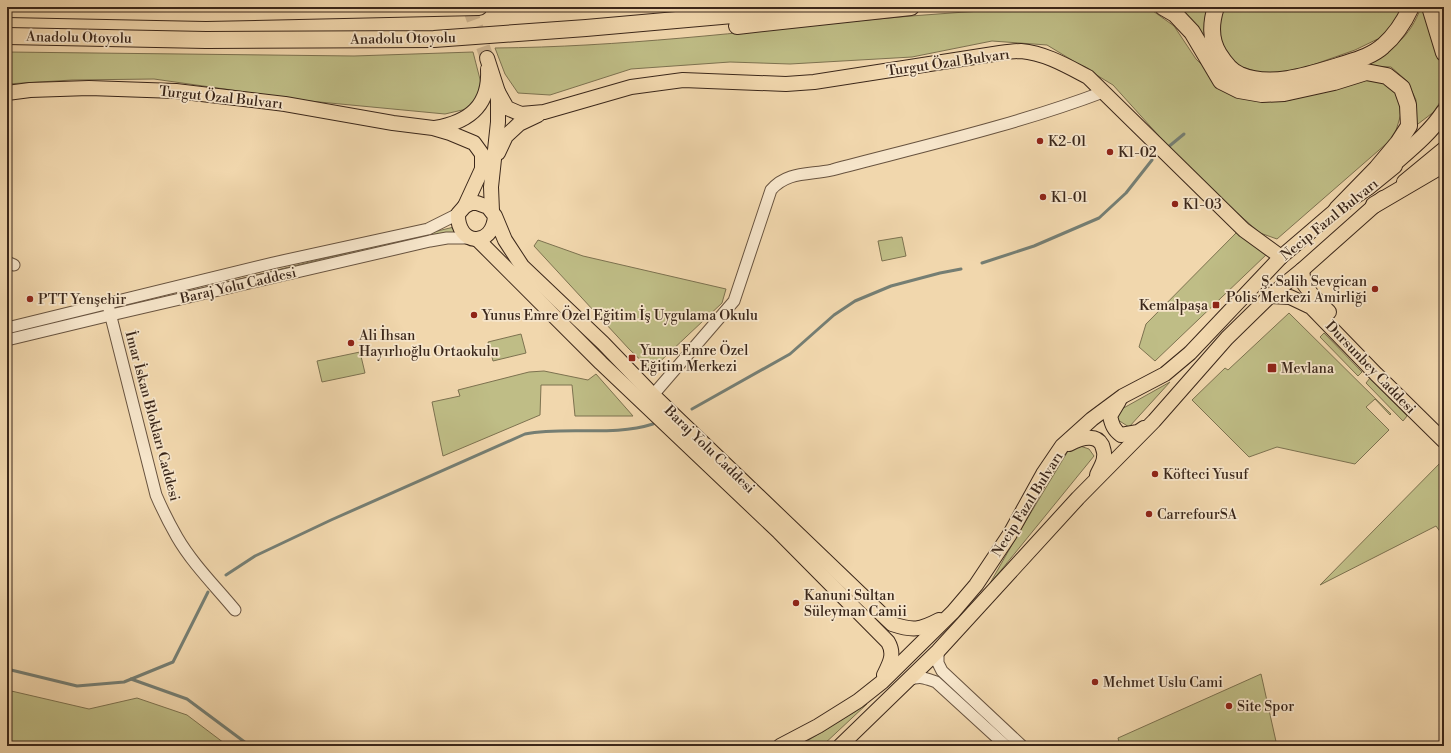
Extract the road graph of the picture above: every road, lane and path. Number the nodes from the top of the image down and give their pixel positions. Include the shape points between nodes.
1 (479, 7) edge
2 (798, 7) edge
3 (911, 7) edge
4 (1163, 7) edge
5 (1216, 7) edge
6 (1411, 7) edge
7 (1430, 7) edge
8 (7, 10) edge
9 (586, 28) junction
10 (7, 36) edge
11 (1444, 53) edge
12 (498, 92) junction
13 (1103, 92) junction
14 (7, 93) edge
15 (544, 112) junction
16 (1444, 112) edge
17 (1444, 127) edge
18 (433, 128) junction
19 (1444, 149) edge
20 (493, 164) junction
21 (1444, 164) edge
22 (1368, 188) junction
23 (1374, 205) junction
24 (1337, 209) junction
25 (462, 210) junction
26 (493, 213) junction
27 (474, 239) junction
28 (1281, 256) junction
29 (1302, 270) junction
30 (1270, 296) junction
31 (108, 303) junction
32 (111, 315) junction
33 (7, 328) edge
34 (7, 340) edge
35 (653, 395) junction
36 (1122, 396) junction
37 (1154, 421) junction
38 (1444, 432) edge
39 (1444, 441) edge
40 (1062, 446) junction
41 (1095, 481) junction
42 (783, 527) junction
43 (235, 610) dead end
44 (953, 612) junction
45 (938, 651) junction
46 (908, 680) junction
47 (882, 682) junction
48 (780, 746) edge
49 (840, 746) edge
50 (1006, 746) edge
51 (1022, 746) edge

1 - 8 highway, Anadolu Otoyolu via 206,13
2 - 9 highway, Anadolu Otoyolu
3 - 9 highway via 734,26
4 - 24 highway via 1175,14 1192,32 1221,81 1239,90 1262,94 1284,93 1366,72 1387,76 1402,88 1408,105 1409,126 1377,168
5 - 6 highway via 1212,18 1215,48 1226,65 1240,75 1262,80 1292,79 1361,58 1382,48 1398,33
7 - 11 highway
9 - 10 highway, Anadolu Otoyolu via 434,39 206,40
12 - 15 main road via 507,108 521,114
12 - 18 main road via 487,58 488,77 485,96 481,103 452,125
12 - 20 main road via 498,122
13 - 15 main road, Turgut Özal Bulvarı via 1088,77 1066,65 1022,51 814,82 786,84 683,80 631,87
13 - 28 main road, Turgut Özal Bulvarı via 1244,230
13 - 35 street via 1060,108 946,141 829,170 787,177 771,190 734,301
14 - 18 main road, Turgut Özal Bulvarı via 89,88 176,91 285,104
15 - 20 main road via 519,124 506,136
16 - 22 highway via 1439,120
17 - 22 main road, Necip Fazıl Bulvarı
18 - 25 main road via 474,143 482,154 482,169
19 - 23 main road, Necip Fazıl Bulvarı
20 - 26 main road
21 - 23 highway
22 - 24 main road, Necip Fazıl Bulvarı
23 - 29 main road, Necip Fazıl Bulvarı
24 - 28 main road, Necip Fazıl Bulvarı
25 - 26 main road, Baraj Yolu Caddesi via 477,202
25 - 27 main road, Baraj Yolu Caddesi via 460,228 466,236
25 - 31 street, Baraj Yolu Caddesi via 445,222 428,228
26 - 27 main road via 492,230 483,238
26 - 35 main road, Baraj Yolu Caddesi via 505,240 522,266
27 - 32 street, Baraj Yolu Caddesi via 446,238 430,241
27 - 42 main road, Baraj Yolu Caddesi via 601,363
28 - 36 main road, Necip Fazıl Bulvarı via 1190,353 1165,374
29 - 30 main road, Necip Fazıl Bulvarı
29 - 38 main road, Dursunbey Caddesi via 1304,284 1313,296
30 - 37 main road, Necip Fazıl Bulvarı via 1227,338
30 - 39 main road, Dursunbey Caddesi via 1290,297 1311,307
31 - 32 street, İmar İskan Blokları Caddesi
31 - 33 street, Baraj Yolu Caddesi
32 - 34 street, Baraj Yolu Caddesi
32 - 43 street, İmar İskan Blokları Caddesi via 156,495 178,538 196,564
35 - 42 main road, Baraj Yolu Caddesi
36 - 37 main road via 1110,416 1115,431 1121,435 1138,432
36 - 40 main road, Necip Fazıl Bulvarı
37 - 41 main road, Necip Fazıl Bulvarı
40 - 41 main road via 1081,438 1090,437 1099,441 1104,449 1104,458
40 - 44 main road, Necip Fazıl Bulvarı via 1043,474 1010,534 976,585
41 - 45 main road, Necip Fazıl Bulvarı
42 - 44 main road, Baraj Yolu Caddesi via 892,624 906,628 924,628
42 - 47 main road, Baraj Yolu Caddesi via 888,642 892,658
44 - 47 main road, Necip Fazıl Bulvarı
45 - 46 main road, Necip Fazıl Bulvarı
45 - 51 street via 938,664 942,671
46 - 49 main road, Necip Fazıl Bulvarı
46 - 50 street via 925,677 936,682
47 - 48 main road, Necip Fazıl Bulvarı via 858,701

